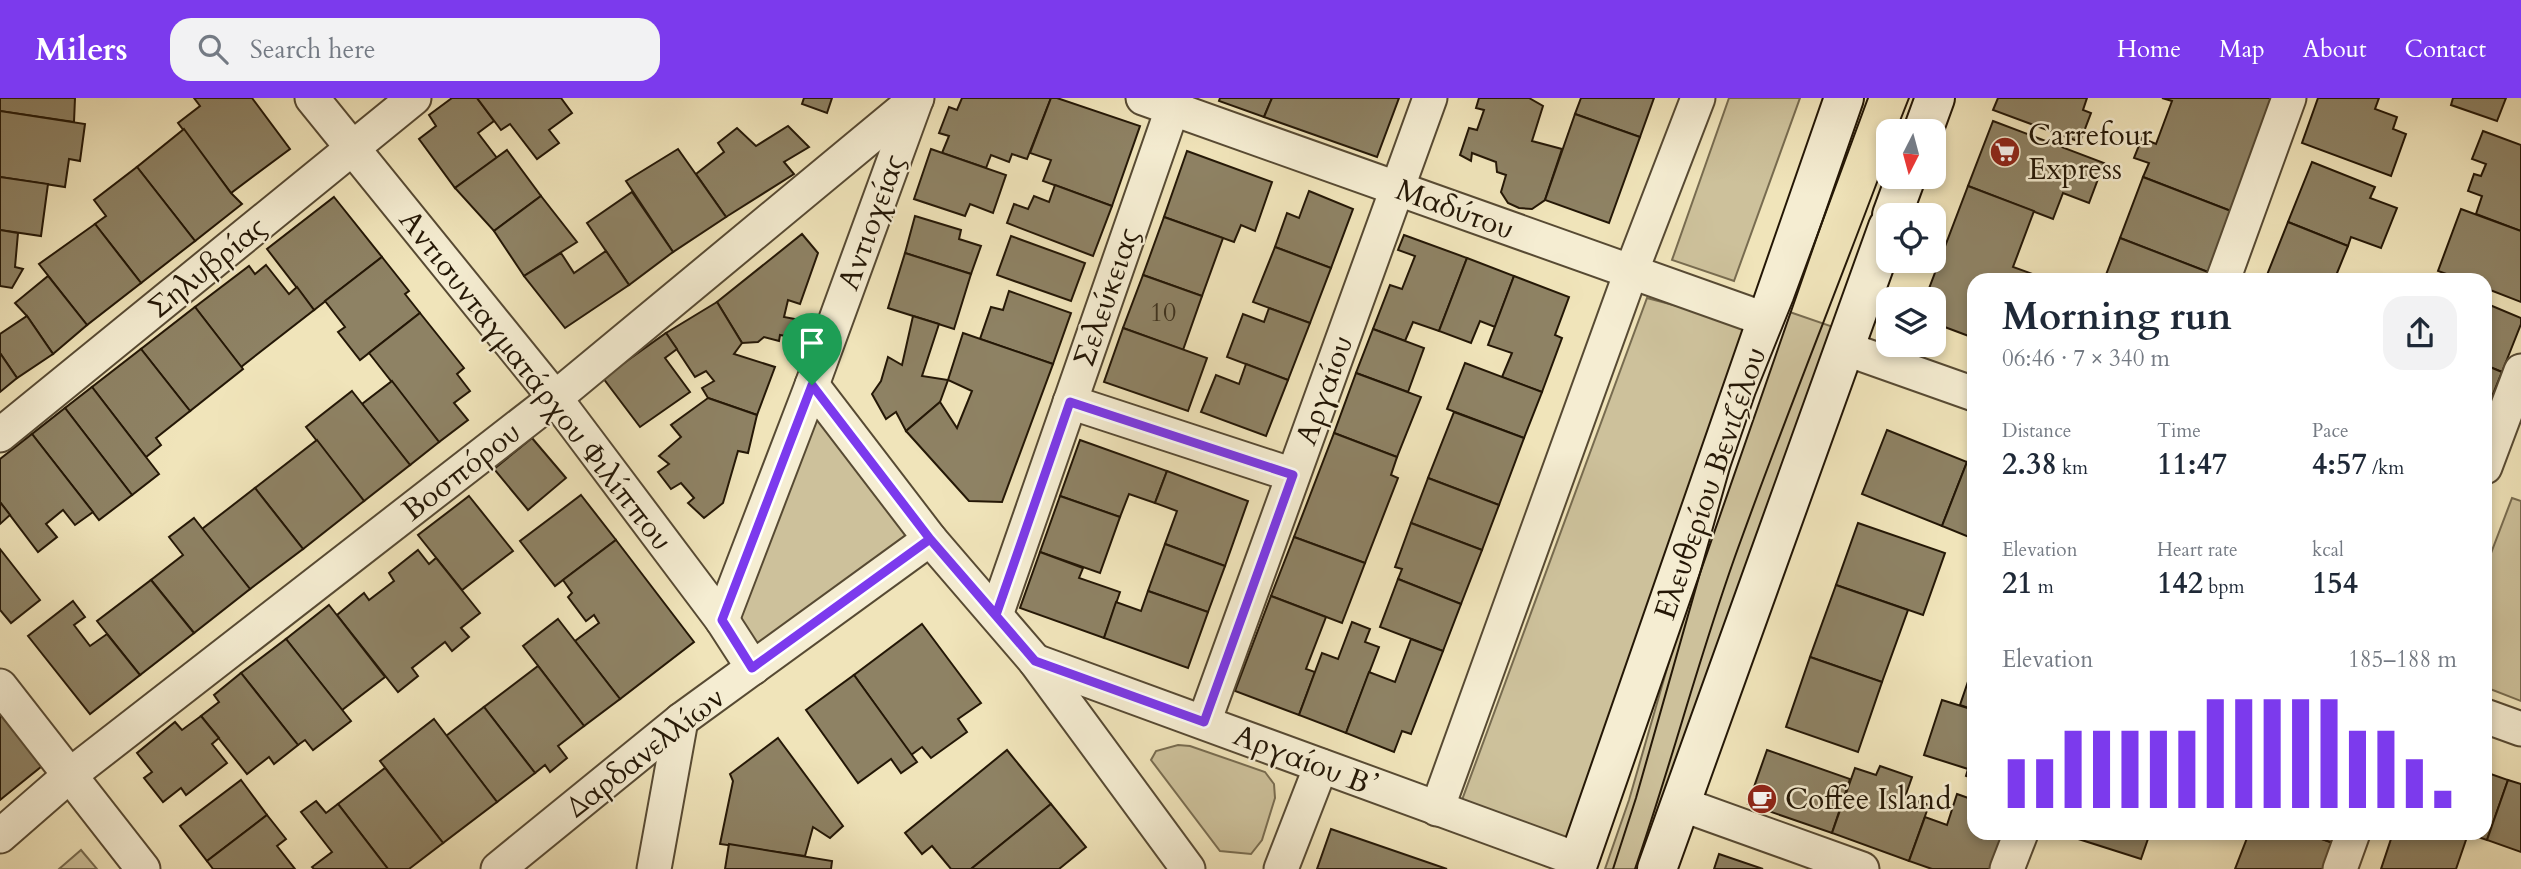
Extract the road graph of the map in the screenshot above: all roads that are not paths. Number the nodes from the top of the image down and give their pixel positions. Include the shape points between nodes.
1 (312, 98) edge
2 (414, 98) edge
3 (917, 98) edge
4 (1430, 98) edge
5 (1698, 98) edge
6 (1844, 98) edge
7 (1935, 98) edge
8 (2289, 98) edge
9 (1164, 101) edge
10 (1927, 119) edge
11 (354, 148) junction
12 (1398, 188) junction
13 (1876, 260) edge
14 (1631, 272) junction
15 (2226, 273) edge
16 (1767, 320) junction
17 (1844, 348) junction
18 (2521, 371) edge
19 (812, 385) junction
20 (1967, 392) edge
21 (555, 398) junction
22 (1070, 402) junction
23 (0, 435) edge
24 (2500, 455) edge
25 (1293, 475) junction
26 (930, 539) junction
27 (996, 615) junction
28 (722, 620) junction
29 (1035, 661) junction
30 (752, 668) junction
31 (0, 685) edge
32 (2492, 719) edge
33 (681, 720) junction
34 (1204, 722) junction
35 (2521, 729) edge
36 (1321, 766) junction
37 (70, 775) junction
38 (1681, 804) junction
39 (1437, 809) junction
40 (0, 836) edge
41 (2018, 840) edge
42 (2350, 840) edge
43 (1577, 865) edge
44 (143, 869) edge
45 (498, 869) edge
46 (654, 869) edge
47 (1188, 869) edge
48 (1280, 869) edge
49 (1657, 869) edge
50 (1862, 869) edge
51 (2007, 869) edge
52 (2340, 869) edge

1 - 11 street, Αντισυνταγματάρχου Φιλίππου
2 - 11 street, Σηλυβρίας
3 - 19 street, Αντιοχείας
3 - 21 street, Βοσπόρου
4 - 12 street, Αργαίου
5 - 14 street
6 - 16 main road, Ελευθερίου Βενιζέλου
7 - 10 main road
8 - 15 street
9 - 12 street, Μαδύτου
9 - 22 street, Σελεύκειας
11 - 21 street, Αντισυνταγματάρχου Φιλίππου
11 - 23 street, Σηλυβρίας
12 - 14 street, Μαδύτου
12 - 25 street, Αργαίου
13 - 17 main road
14 - 16 street, Μαδύτου
14 - 39 street
16 - 43 main road, Ελευθερίου Βενιζέλου
17 - 20 street
17 - 38 main road
18 - 24 street
19 - 26 street
19 - 28 street, Αντιοχείας
21 - 28 street, Αντισυνταγματάρχου Φιλίππου
21 - 37 street, Βοσπόρου
22 - 25 street
22 - 27 street, Σελεύκειας
25 - 34 street, Αργαίου
26 - 27 street
26 - 30 street, Δαρδανελλίων
27 - 29 street
28 - 30 street, Αντισυνταγματάρχου Φιλίππου
29 - 34 street, Αργαίου Β᾽
29 - 47 street
30 - 33 street, Δαρδανελλίων
31 - 37 street
32 - 35 street
33 - 45 street, Δαρδανελλίων
33 - 46 street
34 - 36 street, Αργαίου Β᾽
36 - 39 street, Αργαίου Β᾽
36 - 48 street
37 - 40 street, Βοσπόρου
37 - 44 street
38 - 49 main road
38 - 50 street
39 - 43 street, Αργαίου Β᾽
41 - 51 street
42 - 52 street

